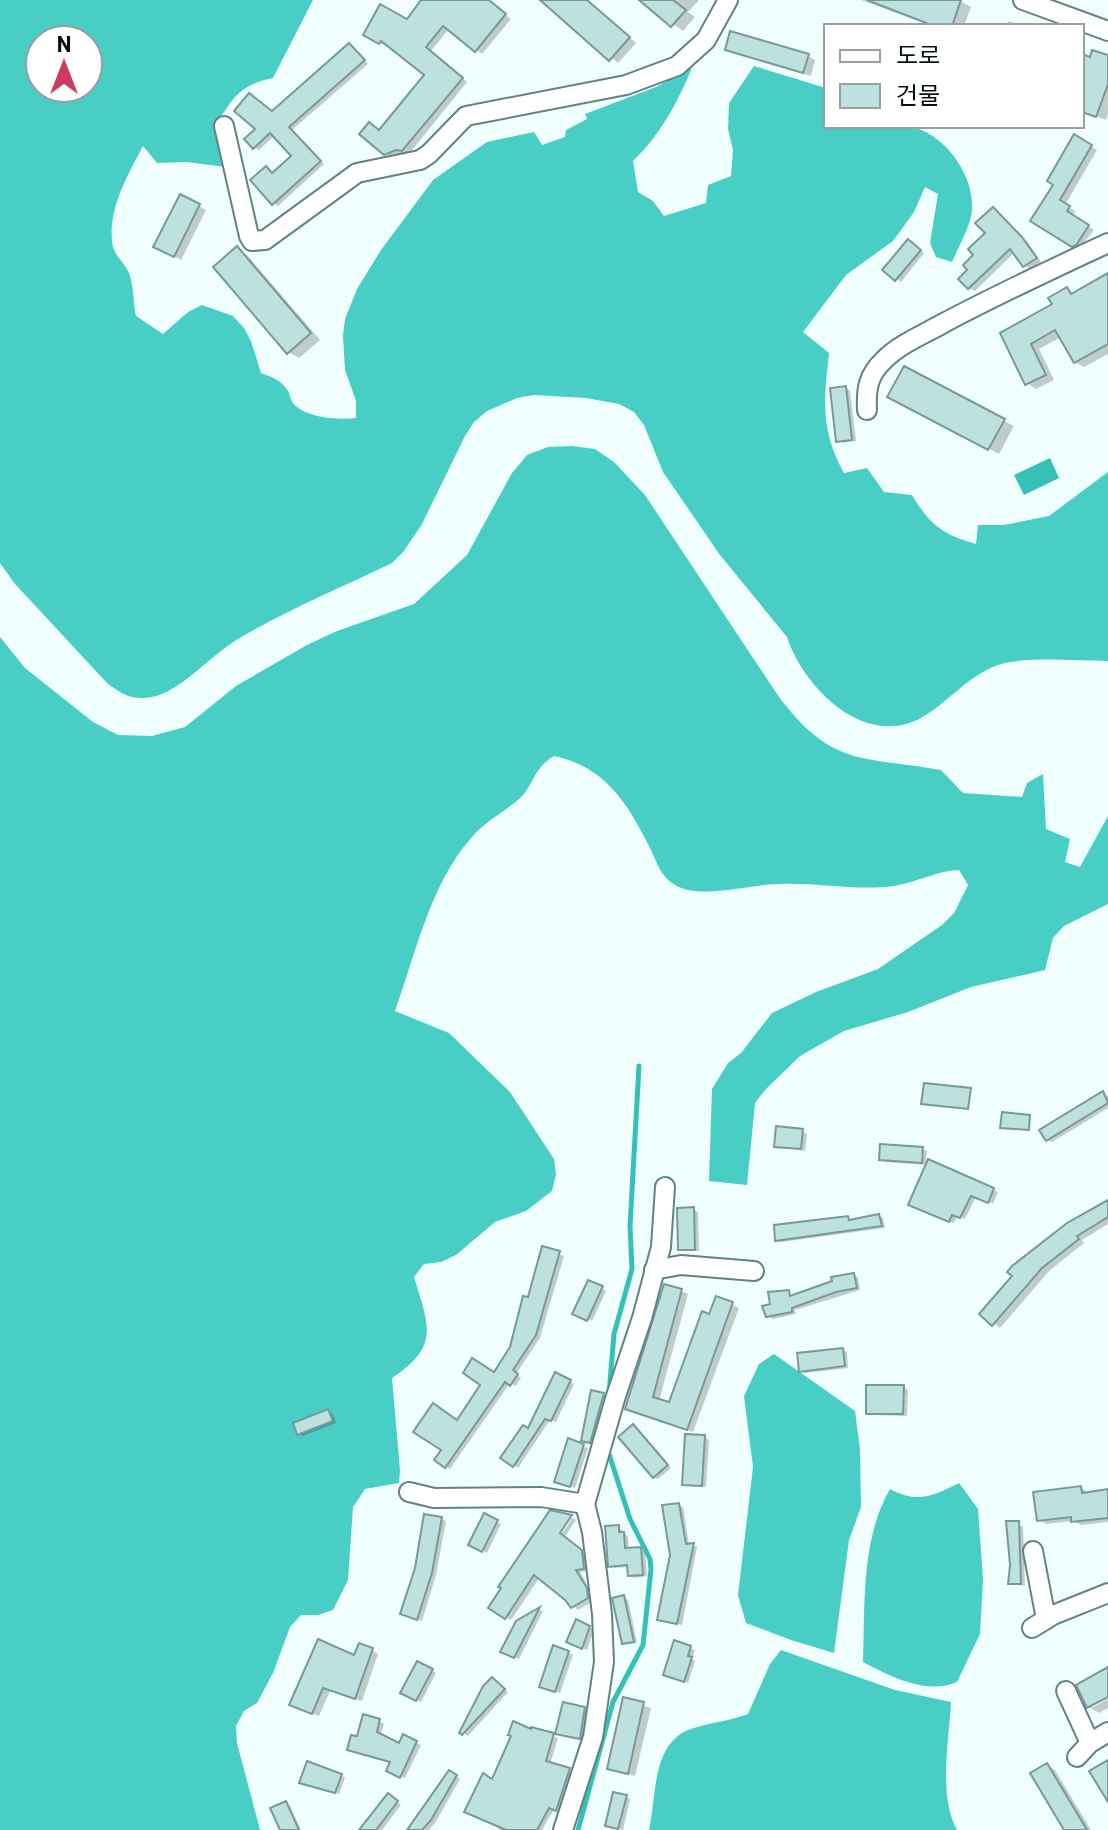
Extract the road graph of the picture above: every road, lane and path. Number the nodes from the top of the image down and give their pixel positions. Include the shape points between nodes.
1 (728, 0) edge
2 (1023, 0) edge
3 (1108, 31) edge
4 (224, 126) dead end
5 (1108, 243) edge
6 (867, 410) dead end
7 (665, 1187) dead end
8 (654, 1270) junction
9 (754, 1271) dead end
10 (409, 1492) dead end
11 (585, 1504) junction
12 (1033, 1551) dead end
13 (1108, 1593) edge
14 (1066, 1691) dead end
15 (1108, 1732) edge
16 (1090, 1743) junction
17 (1077, 1757) dead end
18 (563, 1830) edge

1 - 4 street via 706,40 677,66 626,85 466,116 420,160 357,173 265,240 252,241 249,236
2 - 3 street
5 - 6 street via 900,347 870,378
7 - 8 street
8 - 9 street via 681,1265
8 - 11 street
10 - 11 street via 434,1498 541,1497
11 - 18 street via 604,1662 593,1737
12 - 13 street via 1039,1624
14 - 16 street
15 - 16 street
16 - 17 street

